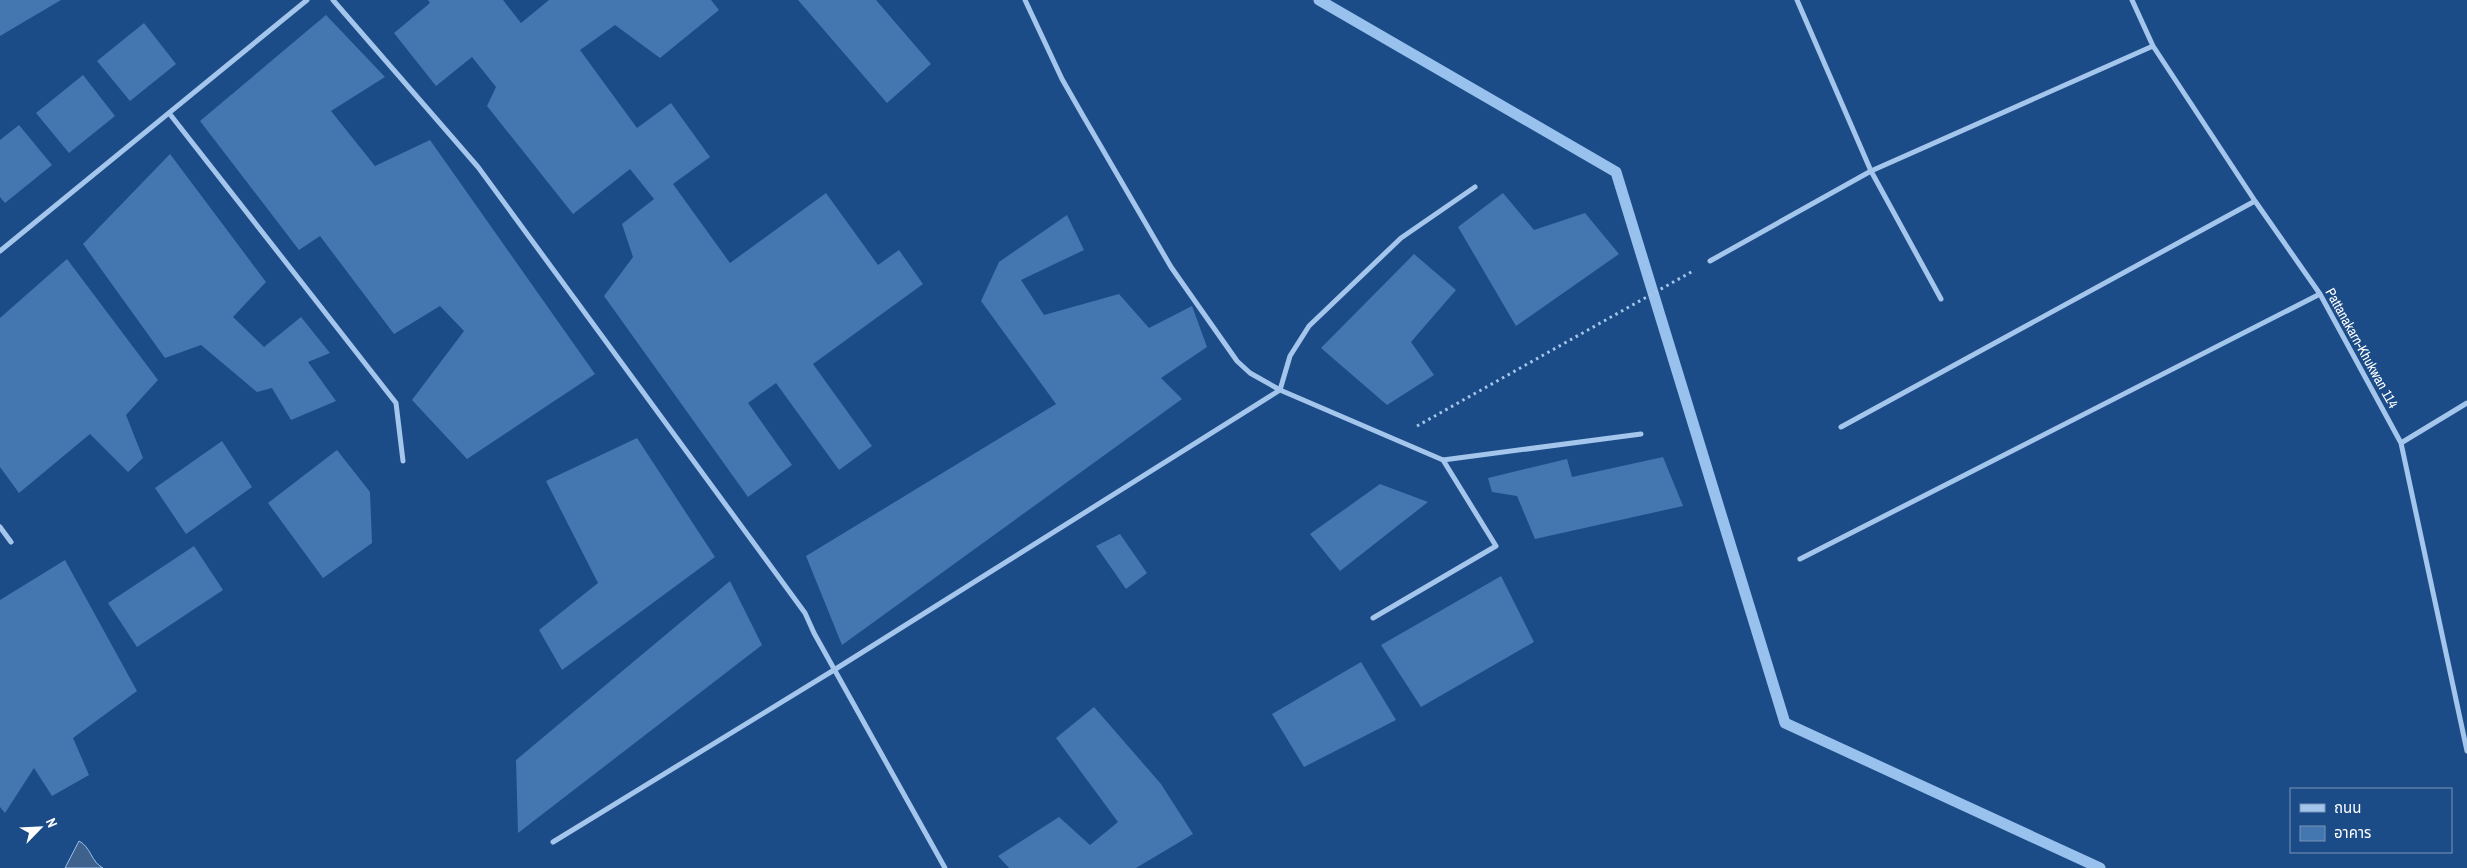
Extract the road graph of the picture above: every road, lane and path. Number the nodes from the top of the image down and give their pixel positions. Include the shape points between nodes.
1 (307, 0) edge
2 (333, 0) edge
3 (1025, 0) edge
4 (1797, 0) edge
5 (2132, 0) edge
6 (2153, 46) junction
7 (169, 113) junction
8 (1871, 171) junction
9 (1475, 187) dead end
10 (2255, 201) junction
11 (0, 251) edge
12 (1710, 261) dead end
13 (1675, 281) dead end
14 (2320, 294) junction
15 (1940, 299) dead end
16 (1280, 390) junction
17 (2467, 403) edge
18 (1841, 427) dead end
19 (1641, 434) dead end
20 (1395, 438) junction
21 (2401, 443) junction
22 (1443, 460) junction
23 (403, 461) dead end
24 (0, 526) edge
25 (11, 542) dead end
26 (1800, 559) dead end
27 (1373, 618) dead end
28 (834, 670) junction
29 (2467, 751) edge
30 (553, 842) dead end
31 (945, 868) edge

1 - 7 street
2 - 28 street via 478,167 805,613
3 - 16 street via 1062,79 1171,267 1238,361 1250,373
4 - 8 street
5 - 6 street, Pattanakarn-Khukwan 114
6 - 8 street
6 - 10 street, Pattanakarn-Khukwan 114
7 - 11 street
7 - 23 street via 396,403
8 - 12 street
8 - 15 street
9 - 16 street via 1401,238 1310,326 1290,356
10 - 14 street, Pattanakarn-Khukwan 114
10 - 18 street
13 - 20 path
14 - 21 street, Pattanakarn-Khukwan 114
14 - 26 street
16 - 20 street
16 - 28 street
17 - 21 street
19 - 22 street
20 - 22 street
21 - 29 street, Pattanakarn-Khukwan 114
22 - 27 street via 1496,546
24 - 25 street
28 - 30 street
28 - 31 street

